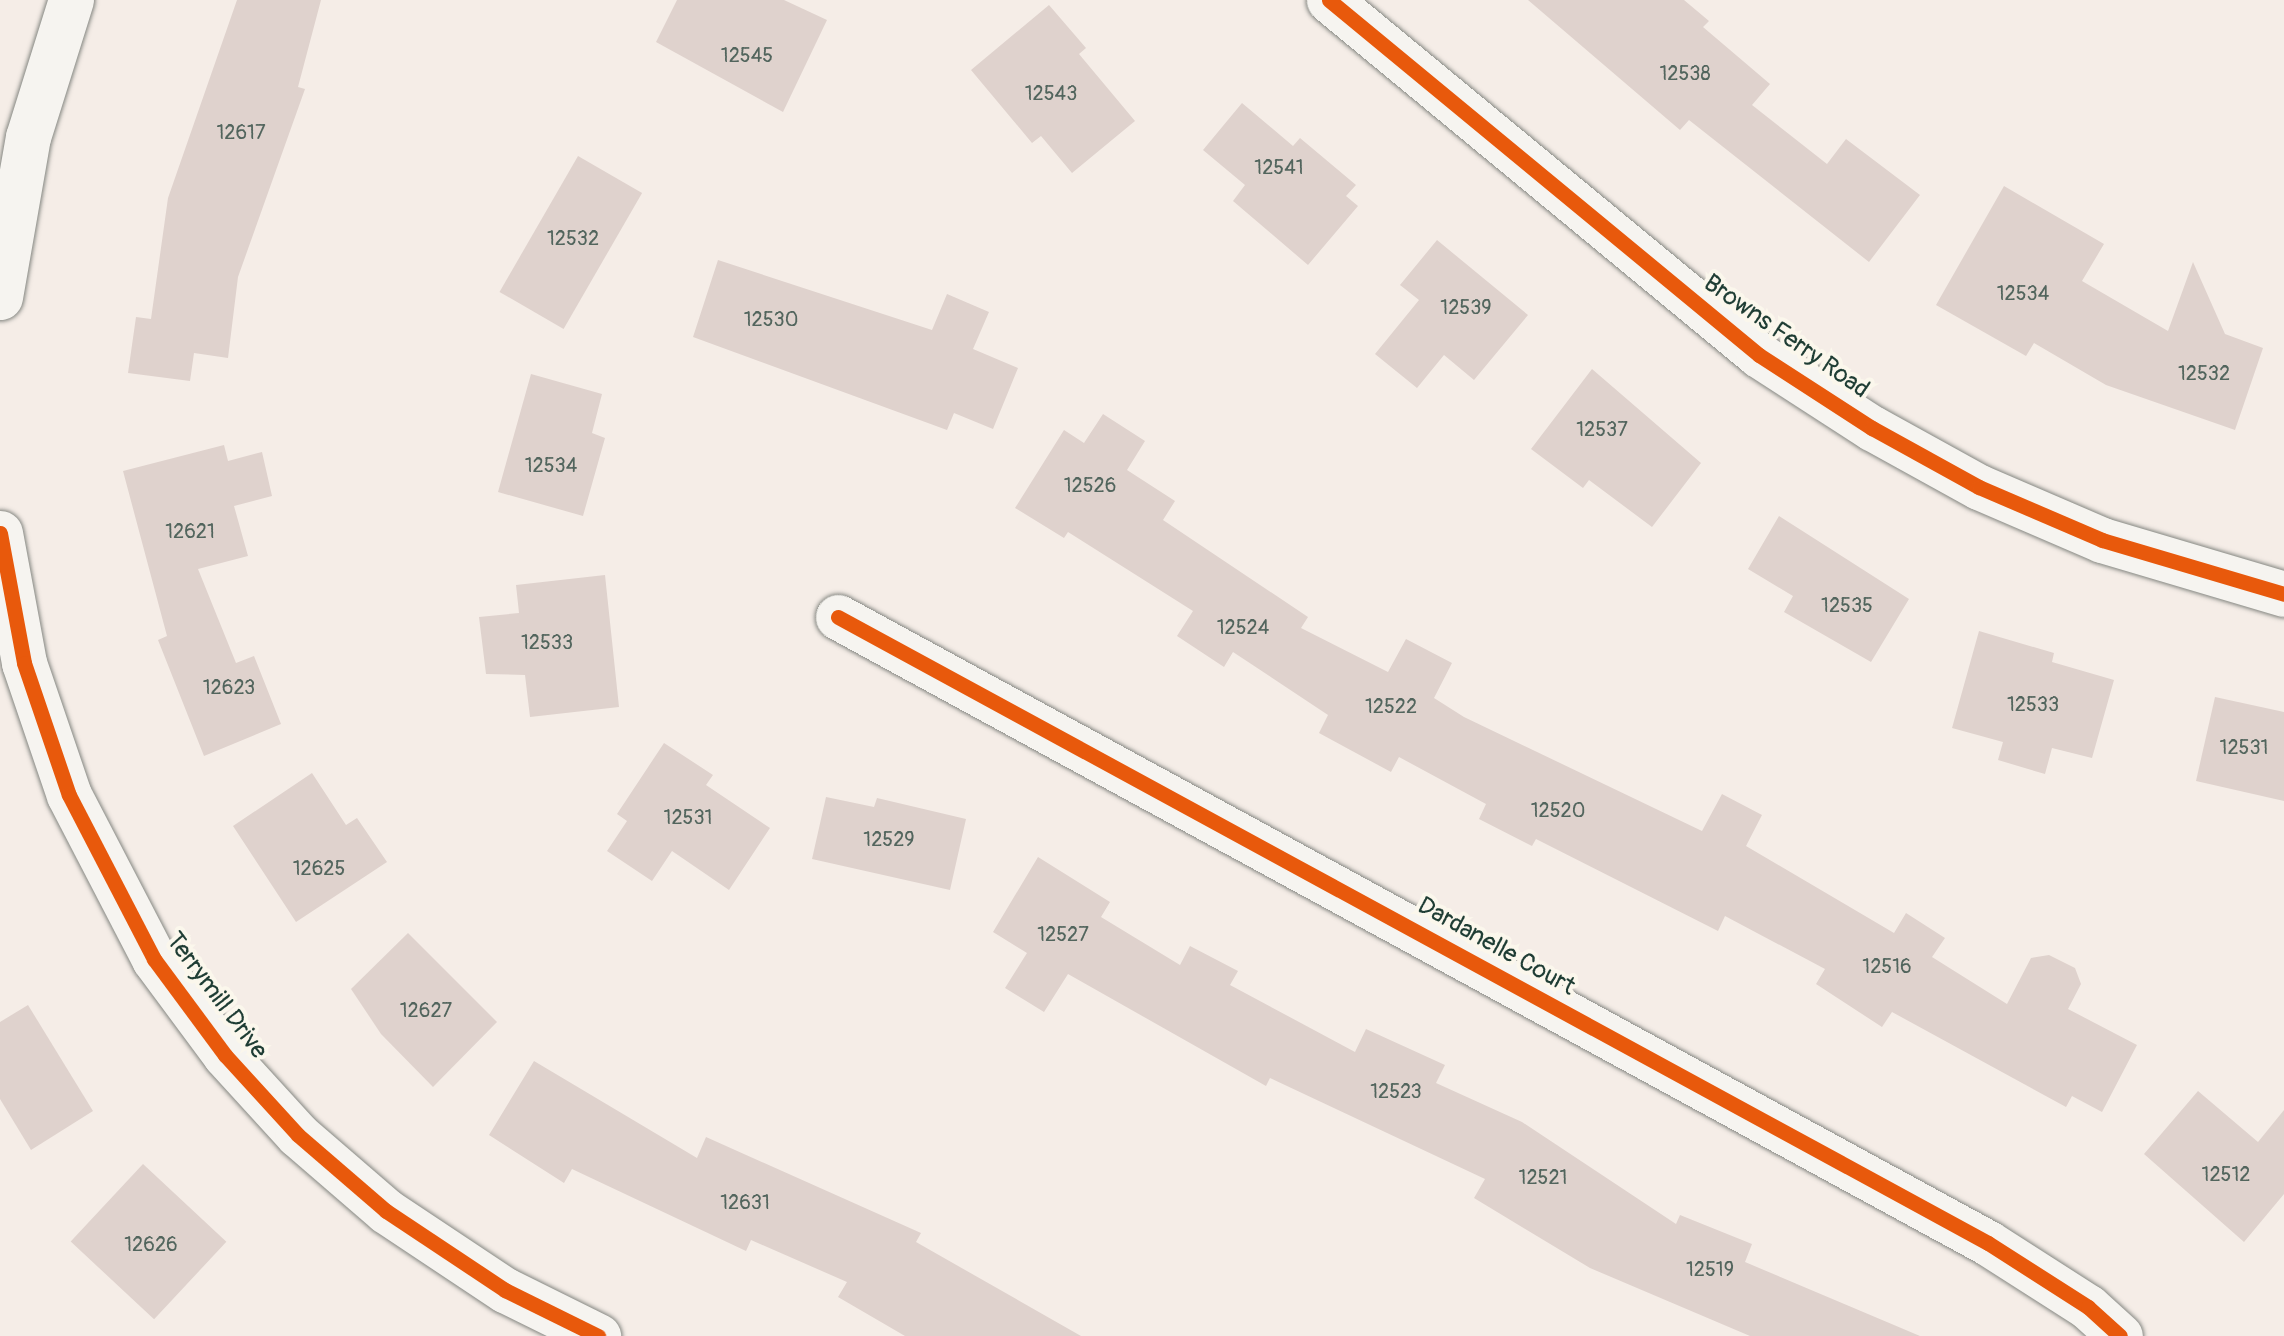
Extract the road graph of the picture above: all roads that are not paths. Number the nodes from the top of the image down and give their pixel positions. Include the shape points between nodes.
1 (71, 0) edge
2 (1330, 0) edge
3 (0, 297) edge
4 (0, 534) edge
5 (2284, 594) edge
6 (838, 617) dead end
7 (12, 666) edge
8 (575, 1331) edge
9 (2120, 1336) edge

1 - 3 street via 28,137
2 - 5 street, Browns Ferry Road via 1759,355 1872,428 1979,488 2102,540
4 - 7 street, Terrymill Drive
6 - 9 street, Dardanelle Court via 1988,1243 2088,1307
7 - 8 street, Terrymill Drive via 121,904 225,1055 298,1135 386,1211

